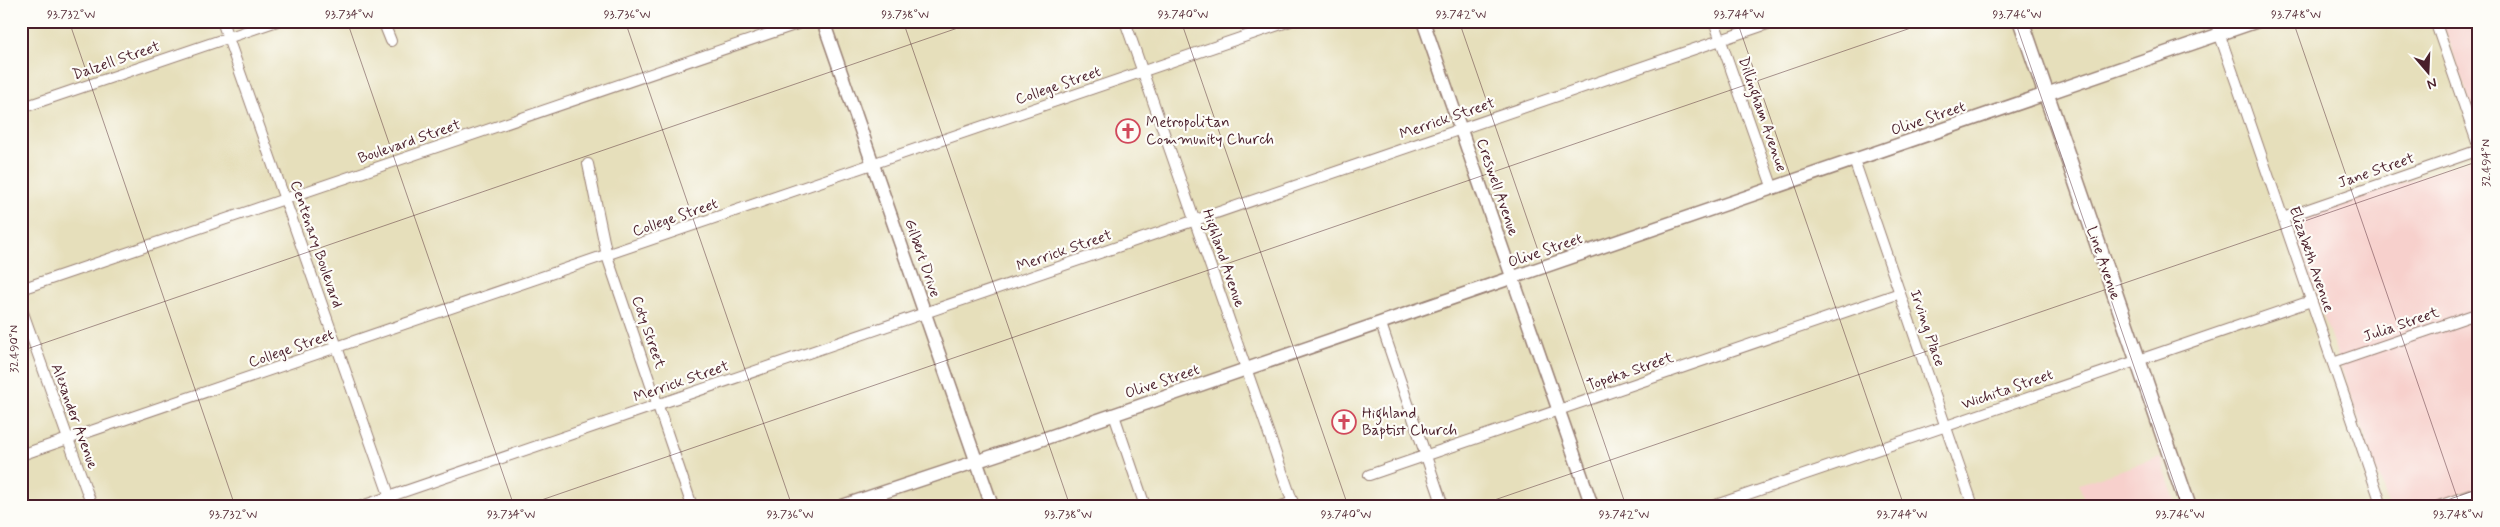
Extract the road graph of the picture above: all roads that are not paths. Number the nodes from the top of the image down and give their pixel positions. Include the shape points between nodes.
1 (222, 21) edge
2 (278, 21) edge
3 (382, 21) edge
4 (806, 21) edge
5 (823, 21) edge
6 (1125, 21) edge
7 (1290, 21) edge
8 (1423, 21) edge
9 (1714, 21) edge
10 (1776, 21) edge
11 (2021, 21) edge
12 (2215, 21) edge
13 (2258, 21) edge
14 (2436, 21) edge
15 (2220, 34) junction
16 (228, 38) junction
17 (1721, 40) junction
18 (391, 41) dead end
19 (1143, 72) junction
20 (2046, 94) junction
21 (21, 108) edge
22 (1460, 130) junction
23 (2479, 149) edge
24 (1854, 160) junction
25 (588, 164) dead end
26 (873, 165) junction
27 (1773, 189) junction
28 (285, 199) junction
29 (2283, 218) junction
30 (1195, 221) junction
31 (607, 256) junction
32 (1512, 278) junction
33 (21, 289) edge
34 (1900, 293) junction
35 (2311, 301) junction
36 (21, 307) edge
37 (2479, 313) edge
38 (925, 314) junction
39 (1381, 324) junction
40 (337, 348) junction
41 (2137, 360) junction
42 (2333, 363) junction
43 (1247, 369) junction
44 (659, 405) junction
45 (1559, 411) junction
46 (1114, 415) junction
47 (1946, 426) junction
48 (68, 439) junction
49 (21, 455) edge
50 (1426, 456) junction
51 (977, 461) junction
52 (1369, 475) dead end
53 (2479, 492) edge
54 (391, 501) edge
55 (1293, 504) edge
56 (92, 506) edge
57 (362, 506) edge
58 (692, 506) edge
59 (842, 506) edge
60 (992, 506) edge
61 (1145, 506) edge
62 (1282, 506) edge
63 (1443, 506) edge
64 (1592, 506) edge
65 (1713, 506) edge
66 (1973, 506) edge
67 (2188, 506) edge
68 (2382, 506) edge
69 (2439, 506) edge

1 - 16 street, Centenary Boulevard
2 - 16 street, Dalzell Street
3 - 18 street
4 - 28 street, Boulevard Street
5 - 26 street, Gilbert Drive
6 - 19 street, Highland Avenue
7 - 19 street, College Street
8 - 22 street, Creswell Avenue
9 - 17 street, Dillingham Avenue
10 - 17 street, Merrick Street
11 - 20 main road, Line Avenue
12 - 15 street, Elizabeth Avenue
13 - 15 street, Olive Street
14 - 23 street
15 - 20 street, Olive Street
15 - 29 street, Elizabeth Avenue
16 - 21 street, Dalzell Street
16 - 28 street, Centenary Boulevard
17 - 22 street, Merrick Street
17 - 27 street, Dillingham Avenue
19 - 26 street, College Street
19 - 30 street, Highland Avenue
20 - 24 street, Olive Street
20 - 41 main road, Line Avenue
22 - 30 street, Merrick Street
22 - 32 street, Creswell Avenue
23 - 29 street, Jane Street
24 - 27 street, Olive Street
24 - 34 street, Irving Place
25 - 31 street, Coty Street
26 - 31 street, College Street
26 - 38 street, Gilbert Drive
27 - 32 street, Olive Street
28 - 33 street, Boulevard Street
28 - 40 street, Centenary Boulevard
29 - 35 street, Elizabeth Avenue
30 - 38 street, Merrick Street
30 - 43 street, Highland Avenue
31 - 40 street, College Street
31 - 44 street, Coty Street
32 - 39 street, Olive Street
32 - 45 street, Creswell Avenue
34 - 45 street, Topeka Street
34 - 47 street, Irving Place
35 - 41 street, Wichita Street
35 - 42 street, Elizabeth Avenue
36 - 48 street, Alexander Avenue
37 - 42 street, Julia Street
38 - 44 street, Merrick Street
38 - 51 street, Gilbert Drive
39 - 43 street, Olive Street
39 - 50 street
40 - 48 street, College Street
40 - 54 street, Centenary Boulevard
41 - 47 street, Wichita Street
41 - 67 main road, Line Avenue
42 - 68 street, Elizabeth Avenue
43 - 46 street, Olive Street
43 - 55 street, Highland Avenue
44 - 54 street, Merrick Street
44 - 58 street, Coty Street
45 - 50 street, Topeka Street
45 - 64 street, Creswell Avenue
46 - 51 street, Olive Street
46 - 61 street
47 - 65 street, Wichita Street
47 - 66 street, Irving Place
48 - 49 street, College Street
48 - 56 street, Alexander Avenue
50 - 52 street, Topeka Street
50 - 63 street
51 - 59 street, Olive Street
51 - 60 street, Gilbert Drive
53 - 69 street
54 - 57 street, Merrick Street
55 - 62 street

